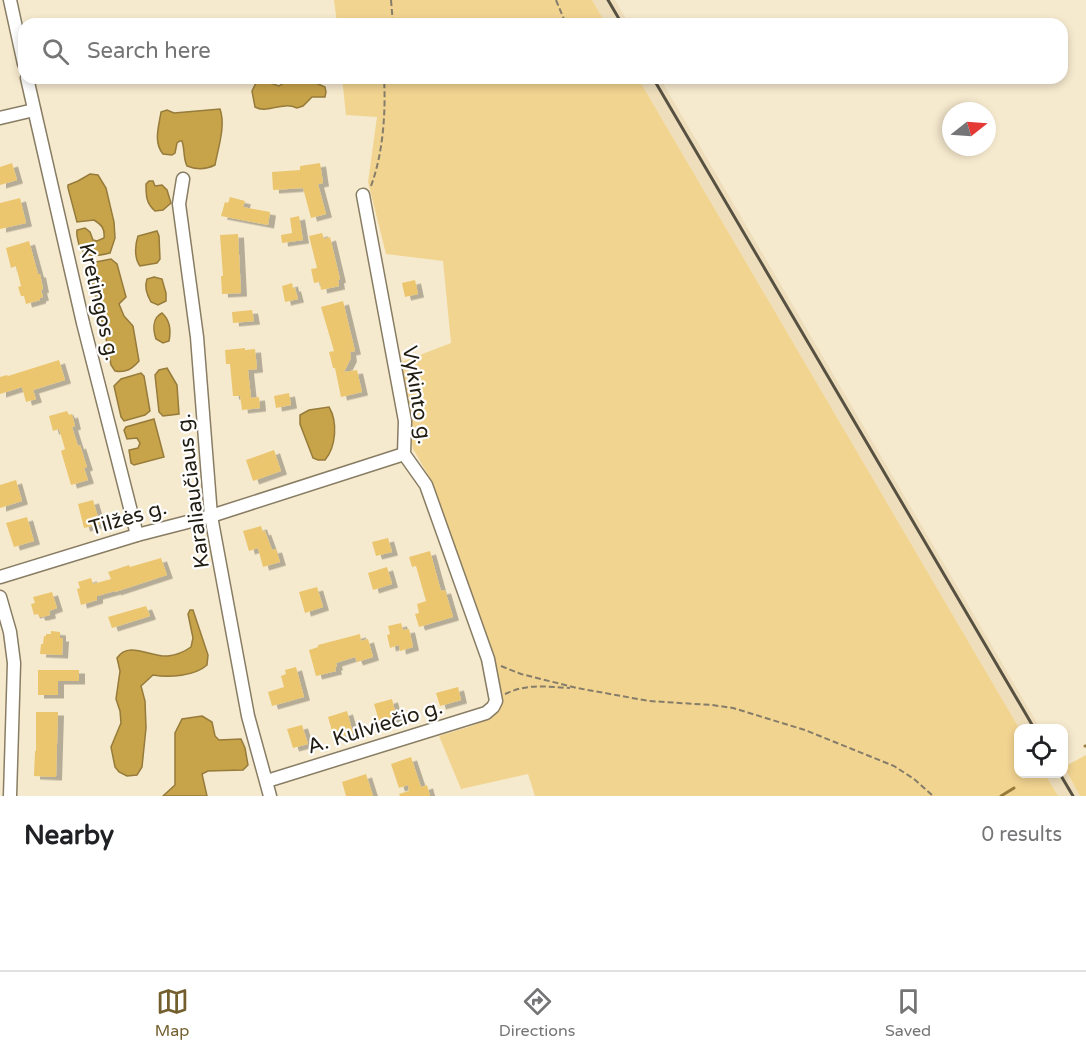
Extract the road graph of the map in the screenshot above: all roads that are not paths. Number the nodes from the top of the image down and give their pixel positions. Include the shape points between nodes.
1 (10, 0) edge
2 (18, 37) edge
3 (28, 84) edge
4 (34, 110) junction
5 (0, 118) edge
6 (183, 179) dead end
7 (363, 195) road end
8 (404, 454) junction
9 (211, 516) junction
10 (137, 535) junction
11 (0, 577) edge
12 (0, 597) edge
13 (495, 704) joint
14 (5, 769) edge
15 (267, 781) junction
16 (10, 796) edge
17 (270, 796) edge

1 - 2 street
3 - 4 street, Kretingos g.
4 - 5 street
4 - 10 street, Kretingos g.
6 - 9 street, Karaliaučiaus g. via 179,204 197,337
7 - 8 street, Vykinto g. via 405,421
8 - 9 street, Tilžės g.
8 - 13 street, Vykinto g. via 426,485 488,659
9 - 10 street, Tilžės g.
9 - 15 street, Karaliaučiaus g. via 248,716
10 - 11 street, Tilžės g.
12 - 14 street via 14,663
13 - 15 street, A. Kulviečio g. via 486,713
14 - 16 street
15 - 17 street, Karaliaučiaus g.

